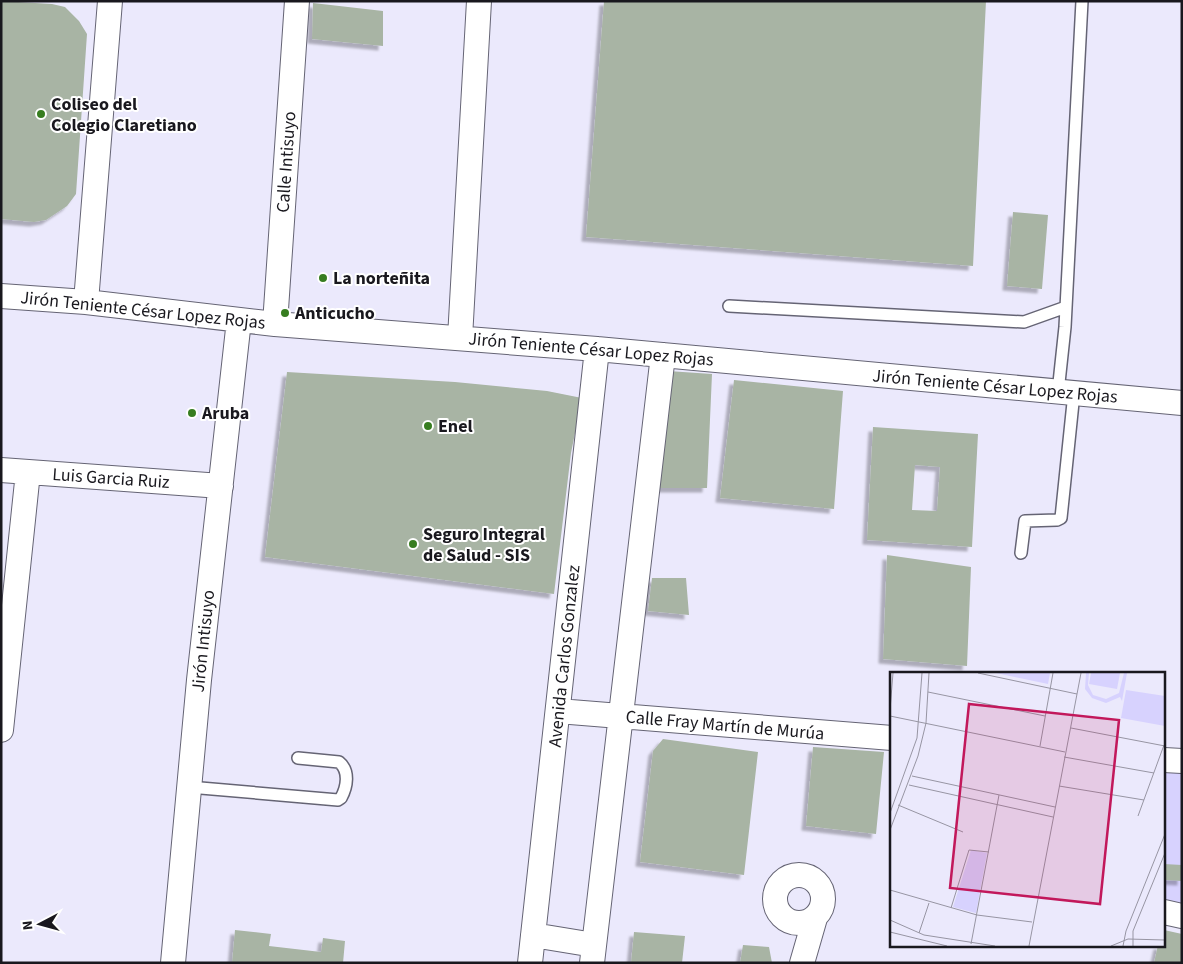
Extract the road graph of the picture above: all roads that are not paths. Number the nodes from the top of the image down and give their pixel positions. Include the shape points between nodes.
1 (110, 1) edge
2 (296, 1) edge
3 (480, 1) edge
4 (1082, 1) edge
5 (1, 296) edge
6 (86, 302) junction
7 (729, 306) dead end
8 (1066, 307) junction
9 (239, 320) junction
10 (275, 324) junction
11 (460, 338) junction
12 (598, 349) junction
13 (663, 355) junction
14 (1066, 393) junction
15 (1182, 403) edge
16 (1, 470) edge
17 (28, 472) junction
18 (221, 486) junction
19 (1021, 552) dead end
20 (558, 711) junction
21 (621, 716) junction
22 (1, 730) edge
23 (890, 738) edge
24 (298, 758) dead end
25 (1166, 760) edge
26 (1182, 761) edge
27 (189, 787) junction
28 (1166, 912) edge
29 (1182, 916) edge
30 (806, 927) dead end
31 (533, 935) junction
32 (593, 954) edge
33 (173, 963) edge
34 (530, 963) edge
35 (802, 963) edge

1 - 6 street
2 - 10 street, Calle Intisuyo
3 - 11 street
4 - 8 lane
5 - 6 street, Jirón Teniente César Lopez Rojas
6 - 9 street, Jirón Teniente César Lopez Rojas
7 - 8 lane via 1024,322
8 - 14 lane
9 - 10 street, Jirón Teniente César Lopez Rojas
9 - 18 street, Jirón Intisuyo
10 - 11 street, Jirón Teniente César Lopez Rojas
11 - 12 street, Jirón Teniente César Lopez Rojas
12 - 13 street, Jirón Teniente César Lopez Rojas
12 - 20 street, Avenida Carlos Gonzalez
13 - 14 street, Jirón Teniente César Lopez Rojas
13 - 21 street
14 - 15 street, Jirón Teniente César Lopez Rojas
14 - 19 lane via 1061,518 1025,521
16 - 17 street, Luis Garcia Ruiz
17 - 18 street, Luis Garcia Ruiz
17 - 22 street
18 - 27 street, Jirón Intisuyo
20 - 21 street, Calle Fray Martín de Murúa
20 - 31 street, Avenida Carlos Gonzalez
21 - 23 street, Calle Fray Martín de Murúa
21 - 32 street
24 - 27 lane via 343,765 346,772 341,798
25 - 26 street
27 - 33 street, Jirón Intisuyo
28 - 29 street
30 - 35 street
31 - 32 street
31 - 34 street, Avenida Carlos Gonzalez

